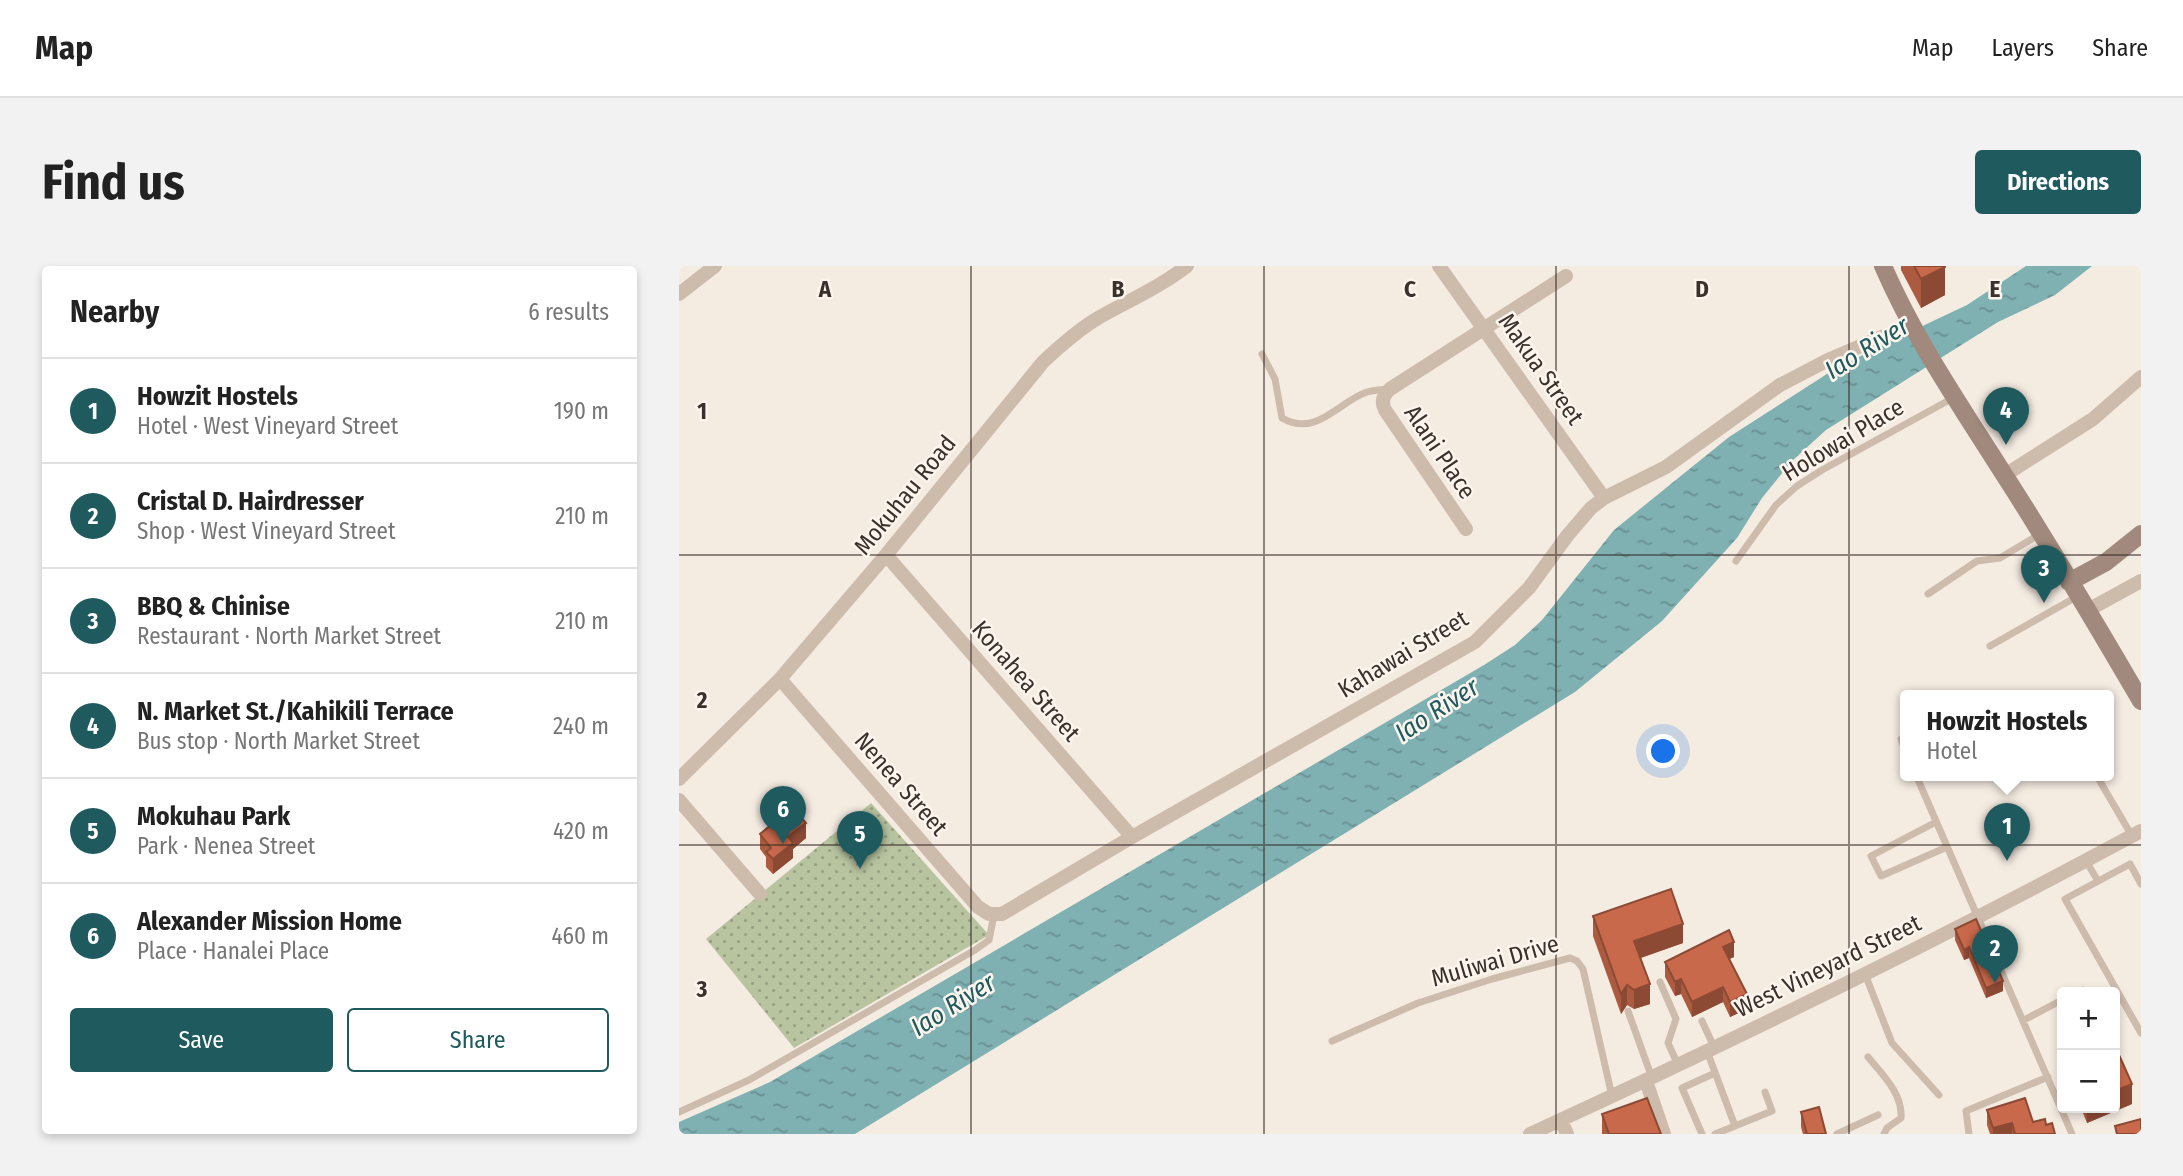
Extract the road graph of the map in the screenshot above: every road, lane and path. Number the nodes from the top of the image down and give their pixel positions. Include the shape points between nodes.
1 (715, 266) edge
2 (1187, 266) edge
3 (1439, 266) edge
4 (1882, 266) edge
5 (1566, 276) dead end
6 (679, 294) edge
7 (1910, 325) junction
8 (1484, 327) junction
9 (1262, 354) dead end
10 (2141, 377) edge
11 (1387, 393) junction
12 (1954, 398) junction
13 (2005, 475) junction
14 (1604, 498) junction
15 (1466, 529) dead end
16 (2041, 534) junction
17 (2141, 534) edge
18 (887, 555) junction
19 (1736, 561) dead end
20 (2141, 581) edge
21 (1928, 594) dead end
22 (2079, 596) junction
23 (1990, 646) dead end
24 (780, 679) junction
25 (2141, 701) edge
26 (679, 779) edge
27 (1919, 781) edge
28 (2100, 781) edge
29 (679, 800) edge
30 (1936, 822) junction
31 (2137, 834) edge
32 (1132, 836) junction
33 (1947, 846) junction
34 (2086, 861) junction
35 (2098, 881) junction
36 (2141, 884) edge
37 (760, 894) dead end
38 (993, 915) junction
39 (1978, 918) junction
40 (1865, 974) junction
41 (1660, 982) dead end
42 (2057, 1003) edge
43 (1628, 1011) dead end
44 (2024, 1020) junction
45 (1702, 1021) dead end
46 (2141, 1033) edge
47 (1332, 1041) dead end
48 (1711, 1049) junction
49 (1868, 1057) dead end
50 (1679, 1066) junction
51 (1715, 1073) junction
52 (2048, 1077) junction
53 (1649, 1080) junction
54 (1765, 1092) dead end
55 (1939, 1095) dead end
56 (1612, 1097) junction
57 (679, 1112) edge
58 (1878, 1115) dead end
59 (1561, 1120) junction
60 (1735, 1126) junction
61 (1530, 1134) edge
62 (1567, 1134) edge
63 (1664, 1134) edge
64 (1702, 1134) edge
65 (1715, 1134) edge
66 (1837, 1134) edge
67 (1884, 1134) edge
68 (1969, 1134) edge
69 (2072, 1134) edge

1 - 6 street
2 - 18 street, Mokuhau Road via 1096,319 1043,362
3 - 8 street, Makua Street
4 - 7 street
5 - 8 street
7 - 12 street
7 - 14 street, Kahawai Street via 1780,385 1666,467
8 - 11 street
8 - 14 street, Makua Street
9 - 11 lane via 1275,379 1282,418 1293,425 1316,421 1366,393
10 - 13 street via 2093,419
11 - 15 street, Alani Place via 1385,410
12 - 13 street
12 - 19 lane, Holowai Place via 1797,486 1776,505
13 - 16 street
14 - 32 street, Kahawai Street via 1567,536 1529,588 1475,642
16 - 21 lane via 2000,558 1977,561
16 - 22 street
17 - 22 street via 2106,562
18 - 24 street, Mokuhau Road
18 - 32 street, Konahea Street
20 - 22 street
22 - 23 lane
22 - 25 street
24 - 26 street, Mokuhau Road
24 - 38 street, Nenea Street via 978,907
27 - 30 lane
28 - 31 lane
29 - 37 street
30 - 33 lane
30 - 33 lane via 1871,856 1881,876
31 - 34 street, West Vineyard Street
32 - 38 street, Kahawai Street via 1009,910
33 - 39 lane
34 - 35 lane
34 - 39 street, West Vineyard Street
35 - 36 lane via 2130,864
35 - 46 lane via 2065,899
38 - 57 lane via 989,940 975,950 749,1080
39 - 40 street, West Vineyard Street
39 - 44 lane
40 - 48 street, West Vineyard Street
40 - 55 lane via 1892,1043
41 - 50 lane via 1676,1018 1668,1043
42 - 44 lane
43 - 53 lane
44 - 52 lane
45 - 48 lane
47 - 56 lane, Muliwai Drive via 1418,1003 1569,957 1583,969
48 - 50 street, West Vineyard Street
48 - 51 lane
49 - 67 lane via 1902,1108 1901,1118
50 - 53 street, West Vineyard Street
51 - 60 lane
51 - 64 lane via 1682,1088
52 - 68 lane via 1966,1111
52 - 69 lane
53 - 56 street, West Vineyard Street
53 - 63 street
54 - 60 lane via 1772,1111
56 - 59 street, West Vineyard Street
58 - 66 lane
59 - 61 street, West Vineyard Street
59 - 62 street
60 - 65 lane

